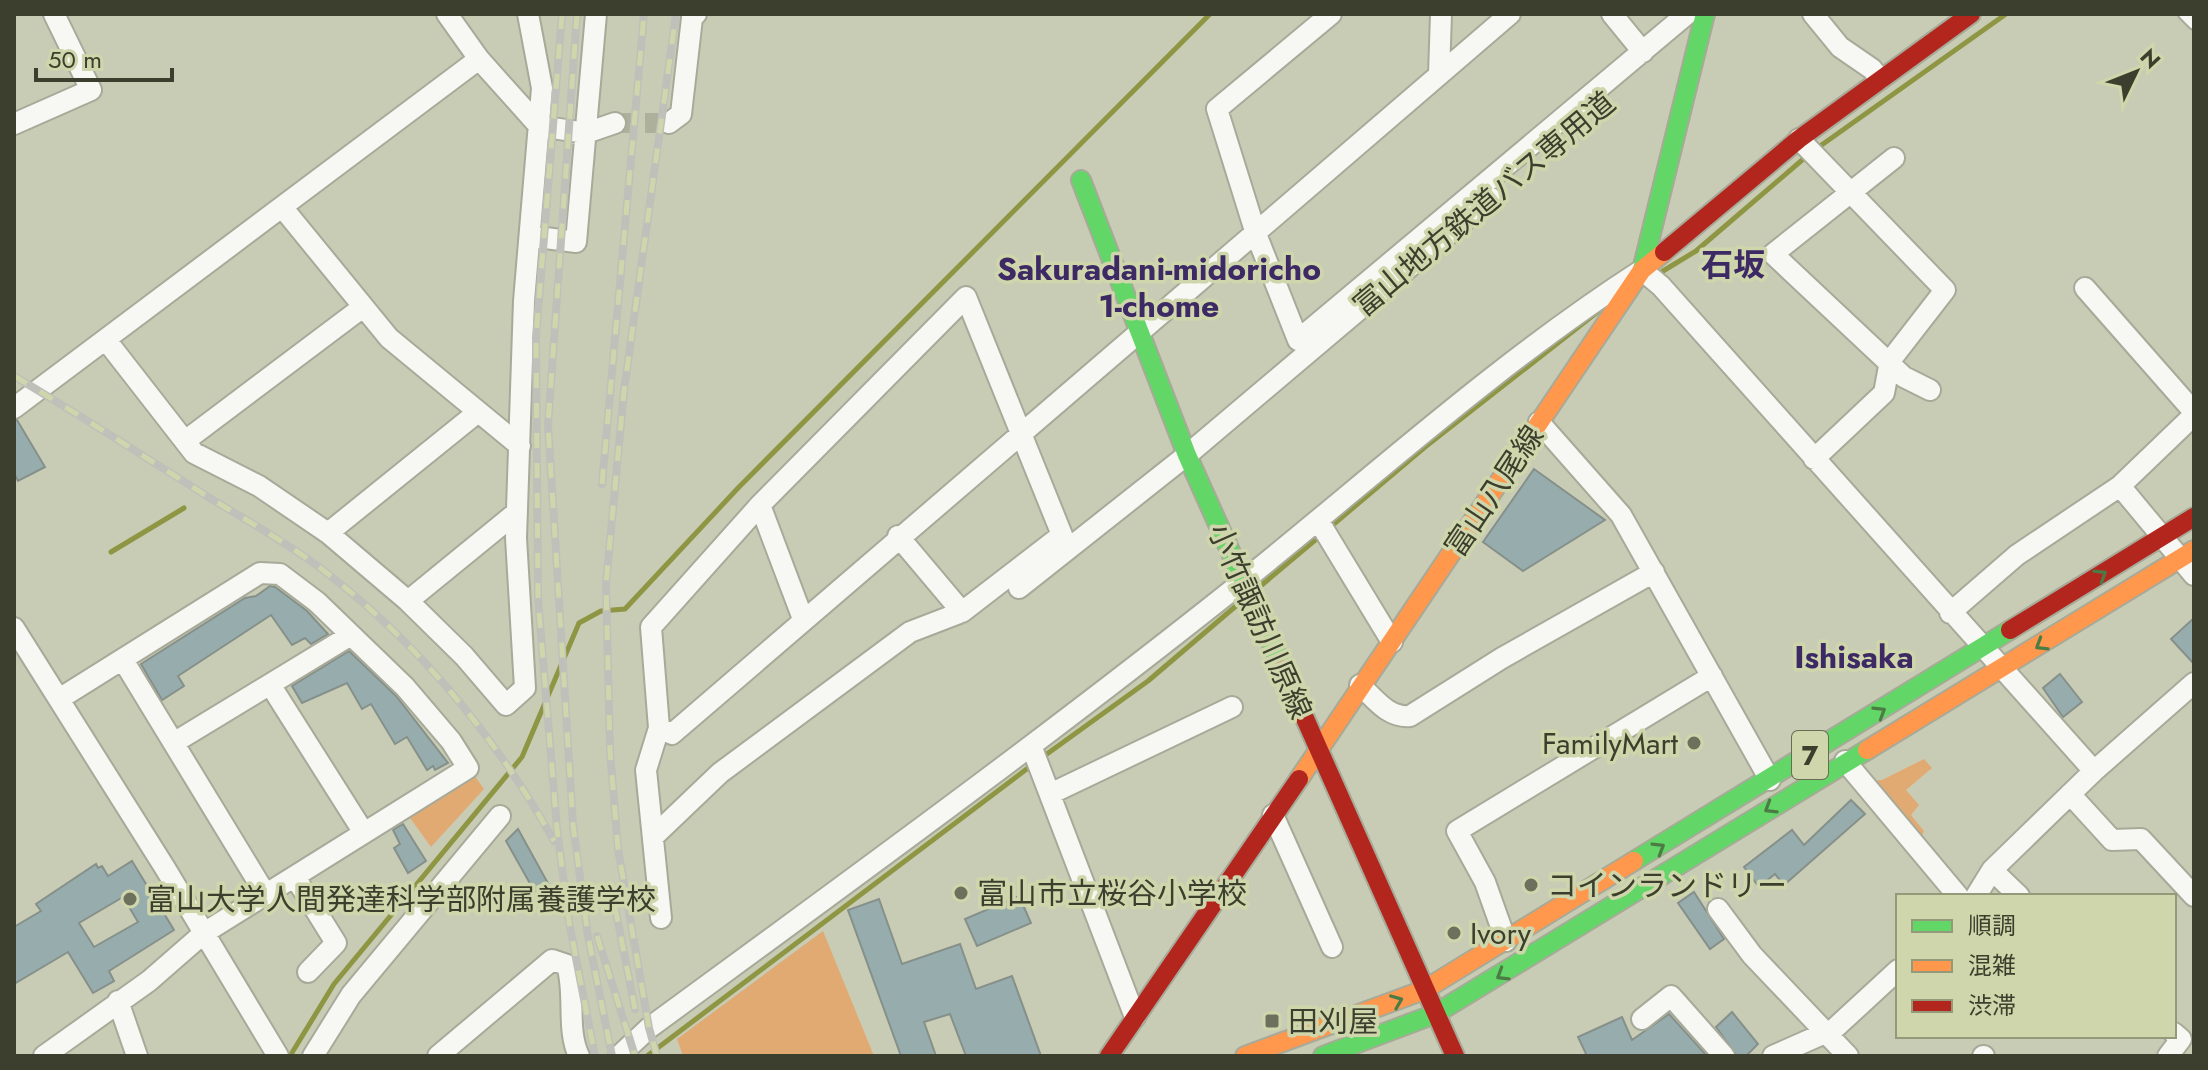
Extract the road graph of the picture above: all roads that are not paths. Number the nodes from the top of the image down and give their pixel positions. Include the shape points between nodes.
1 (54, 14) edge
2 (447, 14) edge
3 (596, 14) edge
4 (696, 14) edge
5 (1331, 14) edge
6 (1441, 14) edge
7 (1510, 14) edge
8 (1612, 14) edge
9 (1813, 14) edge
10 (1971, 14) edge
11 (2184, 14) edge
12 (1701, 15) edge
13 (524, 17) edge
14 (1943, 22) edge
15 (2194, 24) edge
16 (1643, 52) junction
17 (479, 59) junction
18 (1439, 74) junction
19 (1880, 79) junction
20 (615, 123) tunnel mouth
21 (669, 123) dead end
22 (14, 124) edge
23 (539, 126) junction
24 (586, 133) junction
25 (1799, 139) junction
26 (1894, 158) dead end
27 (1081, 180) dead end
28 (1850, 192) junction
29 (282, 207) junction
30 (1256, 234) junction
31 (530, 236) junction
32 (1642, 270) junction
33 (2085, 288) dead end
34 (363, 307) junction
35 (1139, 331) junction
36 (106, 340) junction
37 (1890, 361) junction
38 (1930, 390) dead end
39 (14, 408) edge
40 (478, 412) junction
41 (2194, 414) edge
42 (1539, 422) junction
43 (1018, 433) junction
44 (185, 441) junction
45 (520, 446) junction
46 (1187, 455) junction
47 (1814, 459) junction
48 (2120, 486) junction
49 (760, 505) junction
50 (517, 512) junction
51 (2194, 517) edge
52 (1318, 520) junction
53 (328, 533) junction
54 (898, 536) junction
55 (2161, 537) junction
56 (2186, 555) edge
57 (1654, 572) junction
58 (2194, 575) edge
59 (1242, 582) junction
60 (1019, 588) dead end
61 (408, 601) junction
62 (962, 612) junction
63 (1950, 613) junction
64 (803, 619) junction
65 (14, 628) edge
66 (351, 635) junction
67 (1392, 642) junction
68 (1982, 648) junction
69 (123, 660) junction
70 (2001, 669) junction
71 (1712, 676) junction
72 (2194, 683) edge
73 (1360, 685) junction
74 (271, 686) junction
75 (59, 699) junction
76 (1232, 707) dead end
77 (659, 728) junction
78 (175, 742) junction
79 (1032, 748) junction
80 (1317, 750) junction
81 (1845, 761) junction
82 (2094, 771) junction
83 (1770, 780) junction
84 (1050, 794) junction
85 (2070, 794) junction
86 (1273, 815) junction
87 (500, 816) dead end
88 (364, 833) junction
89 (654, 836) junction
90 (1992, 870) junction
91 (295, 877) junction
92 (1956, 894) edge
93 (1977, 894) edge
94 (2017, 894) edge
95 (266, 895) junction
96 (2194, 896) edge
97 (1718, 909) dead end
98 (661, 918) dead end
99 (204, 933) junction
100 (1506, 941) junction
101 (1332, 947) dead end
102 (308, 972) dead end
103 (1896, 972) edge
104 (1424, 990) junction
105 (118, 1001) junction
106 (1435, 1014) junction
107 (1135, 1017) junction
108 (1642, 1019) dead end
109 (1826, 1032) junction
110 (2183, 1032) edge
111 (45, 1056) edge
112 (137, 1056) edge
113 (278, 1056) edge
114 (313, 1056) edge
115 (438, 1056) edge
116 (579, 1056) edge
117 (619, 1056) edge
118 (1109, 1056) edge
119 (1245, 1056) edge
120 (1323, 1056) edge
121 (1455, 1056) edge
122 (1724, 1056) edge
123 (1773, 1056) edge
124 (1848, 1056) edge
125 (2168, 1056) edge

1 - 22 street via 91,90
2 - 17 street
3 - 24 street
4 - 21 street via 681,114
5 - 30 street via 1217,109
6 - 18 street
7 - 18 street
8 - 16 street
9 - 19 street via 1840,47
10 - 14 main road, 富山八尾線
11 - 15 lane
12 - 16 street
12 - 32 main road
12 - 46 street, 富山地方鉄道バス専用道
13 - 23 street via 542,88
14 - 19 main road, 富山八尾線
16 - 30 street via 1298,340
17 - 23 street
17 - 29 street
18 - 30 street
19 - 25 main road, 富山八尾線
20 - 24 street
23 - 24 street
23 - 31 street
24 - 31 street via 576,242
25 - 28 street
25 - 32 main road, 富山八尾線
26 - 28 street
27 - 35 main road, 小竹諏訪川原線
28 - 37 street via 1945,290
28 - 37 street via 1773,254
29 - 34 street
29 - 36 street
30 - 35 street
31 - 45 street
32 - 42 main road, 富山八尾線
32 - 47 street
32 - 52 street via 1592,301 1442,416
33 - 41 street
34 - 40 street via 389,338
34 - 44 street
35 - 43 street
35 - 46 main road, 小竹諏訪川原線
36 - 39 street
36 - 44 street
37 - 38 street via 1904,377
37 - 47 street via 1884,393
40 - 45 street
40 - 53 street
41 - 48 street
42 - 57 street via 1621,515
42 - 67 main road, 富山八尾線
43 - 49 street via 966,297
43 - 54 street
43 - 62 street via 1062,535
44 - 53 street via 194,453 259,486
45 - 50 street
46 - 59 main road, 小竹諏訪川原線
46 - 60 street, 富山地方鉄道バス専用道
47 - 63 street
48 - 55 street
48 - 63 street via 2017,555
49 - 64 street
49 - 77 street via 651,627
50 - 61 street
50 - 61 street via 525,688 506,705
51 - 55 main road, 7
52 - 59 street
52 - 67 street
53 - 61 street
54 - 62 street
54 - 64 street
55 - 56 street
68 -> 55 main road, 7
56 - 58 street
56 -> 70 main road, 7
57 - 71 street
57 - 73 street via 1410,716 1388,711
59 - 79 street
59 - 80 main road, 小竹諏訪川原線
62 - 89 street via 910,632 720,773
63 - 68 street
64 - 77 street via 672,734
65 - 75 street
66 - 69 street via 280,574 260,573
66 - 74 street
66 - 88 street via 405,687 468,768
67 - 73 main road, 富山八尾線
68 - 70 street
83 -> 68 main road, 7
69 - 75 street
69 - 78 street
70 - 81 main road, 7
70 - 82 street
71 - 83 street
71 - 100 street via 1457,831 1485,882
72 - 82 street
73 - 80 main road, 富山八尾線
74 - 78 street
74 - 88 street
75 - 99 street
76 - 84 street
77 - 89 street via 646,770
78 - 95 street
79 - 84 street
79 - 117 street via 649,1028
80 - 86 main road, 富山八尾線
80 - 104 main road, 小竹諏訪川原線
81 - 92 street
81 -> 106 main road, 7
82 - 85 street
100 -> 83 main road, 7
84 - 107 street
85 - 90 street
85 - 96 street via 2112,840 2141,839
86 - 101 street
86 - 107 main road, 富山八尾線
87 - 114 street via 351,995
88 - 91 street
89 - 98 street
90 - 93 street
90 - 94 street
91 - 95 street
91 - 102 street via 336,943
95 - 99 street
97 - 109 street via 1752,955
99 - 105 street
99 - 113 street
100 - 104 main road, 7
103 - 109 street
104 - 106 main road, 小竹諏訪川原線
119 -> 104 main road, 7
105 - 111 street
105 - 112 street
106 - 120 main road, 7
106 - 121 main road, 小竹諏訪川原線
107 - 118 main road, 富山八尾線
108 - 122 street via 1671,996
109 - 123 street
109 - 124 street
110 - 125 street
115 - 116 street via 552,960 567,965 572,982 574,1046

